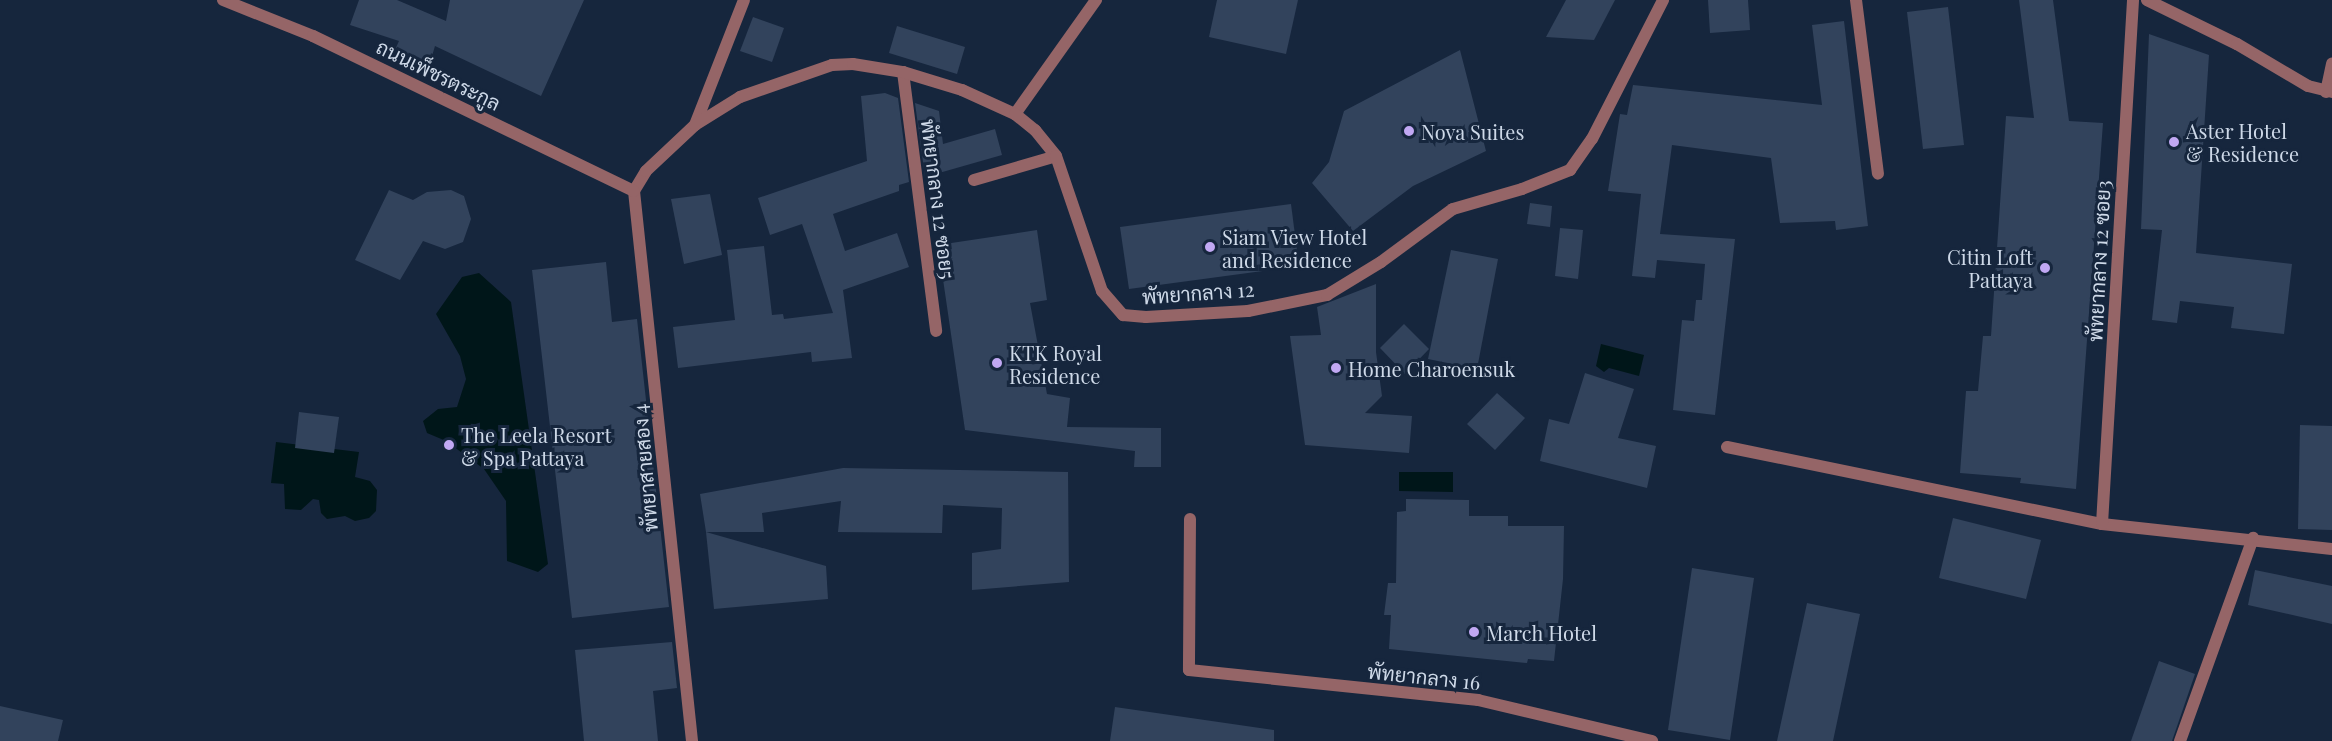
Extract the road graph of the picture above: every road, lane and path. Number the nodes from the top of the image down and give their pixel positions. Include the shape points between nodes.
1 (223, 0) edge
2 (744, 0) edge
3 (1096, 0) edge
4 (1663, 0) edge
5 (1856, 0) edge
6 (2133, 0) edge
7 (2147, 0) edge
8 (2332, 64) edge
9 (903, 72) junction
10 (2329, 92) edge
11 (1015, 114) junction
12 (695, 125) junction
13 (1056, 156) junction
14 (1878, 174) dead end
15 (974, 180) dead end
16 (634, 192) junction
17 (936, 331) dead end
18 (1727, 447) dead end
19 (1190, 519) dead end
20 (2102, 524) junction
21 (2253, 538) junction
22 (2332, 549) edge
23 (692, 741) edge
24 (1652, 741) edge
25 (2180, 741) edge

1 - 16 street, ถนนเพ็ชรตระกูล via 313,36
2 - 12 street
3 - 11 street
4 - 13 street, พัทยากลาง 12 via 1592,139 1569,170 1522,189 1453,209 1381,262 1327,295 1248,311 1123,315 1102,291
5 - 14 street
6 - 20 street, พัทยากลาง 12 ซอย3
7 - 10 street
8 - 10 street
9 - 11 street, พัทยากลาง 12 via 962,90
9 - 12 street, พัทยากลาง 12 via 853,64 832,65 741,97
9 - 17 street, พัทยากลาง 12 ซอย5
11 - 13 street, พัทยากลาง 12 via 1035,130
12 - 16 street, พัทยากลาง 12 via 646,171
13 - 15 street
16 - 23 street, พัทยาสายสอง 4
18 - 20 street
19 - 24 street, พัทยากลาง 16 via 1189,670 1478,700
20 - 21 street
21 - 22 street
21 - 25 street

